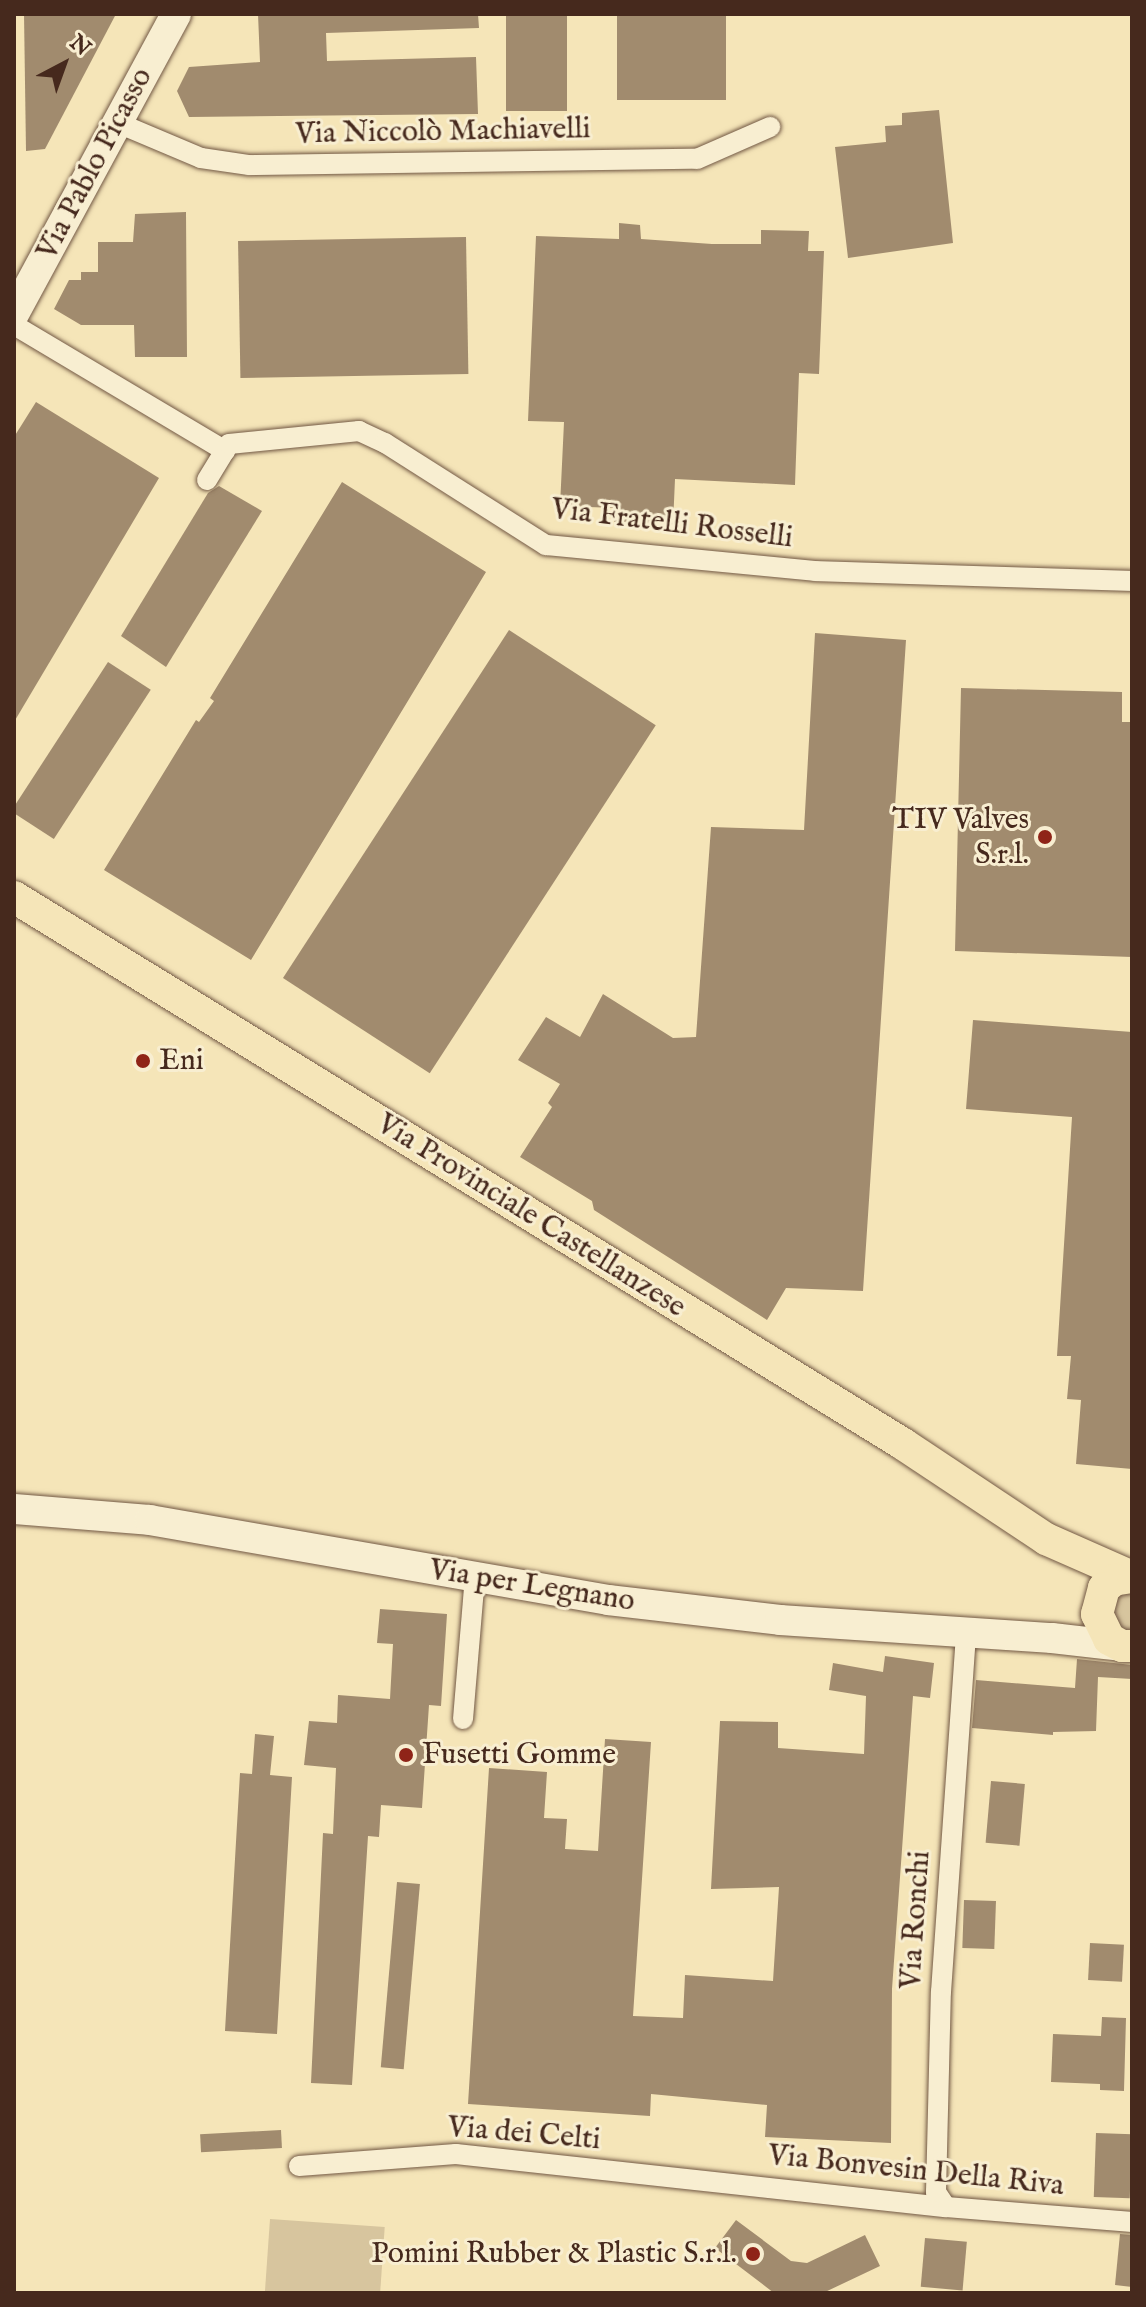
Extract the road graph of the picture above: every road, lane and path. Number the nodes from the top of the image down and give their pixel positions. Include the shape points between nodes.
1 (176, 14) edge
2 (118, 123) junction
3 (770, 127) dead end
4 (14, 314) edge
5 (14, 325) edge
6 (225, 451) junction
7 (207, 480) dead end
8 (1132, 581) edge
9 (14, 897) edge
10 (14, 1509) edge
11 (1046, 1539) junction
12 (475, 1577) junction
13 (1132, 1577) edge
14 (1098, 1608) junction
15 (966, 1634) junction
16 (1052, 1638) junction
17 (1127, 1646) edge
18 (463, 1719) dead end
19 (299, 2166) dead end
20 (695, 2180) joint
21 (946, 2207) junction
22 (1132, 2222) edge

1 - 2 street, Via Pablo Picasso
2 - 3 street, Via Niccolò Machiavelli via 201,158 249,165 697,159
2 - 4 street, Via Pablo Picasso
5 - 6 street
6 - 7 street
6 - 8 street, Via Fratelli Rosselli via 229,444 359,431 546,545 815,571
9 - 11 main road, Via Provinciale Castellanzese via 903,1444
10 - 12 street, Via per Legnano via 150,1520
11 - 13 main road, Via Provinciale Castellanzese
11 - 14 main road, Via Provinciale Castellanzese via 1076,1570
12 - 15 street, Via per Legnano via 718,1613
12 - 18 street
13 - 14 main road via 1104,1588
14 - 16 street, Via per Legnano via 1084,1631
14 - 17 main road, Via Provinciale Castellanzese via 1109,1639
15 - 16 street, Via per Legnano
15 - 21 street, Via Ronchi via 941,1992 936,2192
16 - 17 street, Via per Legnano
19 - 20 street, Via dei Celti via 456,2154
20 - 21 street, Via Bonvesin Della Riva
21 - 22 street, Via Bonvesin Della Riva

